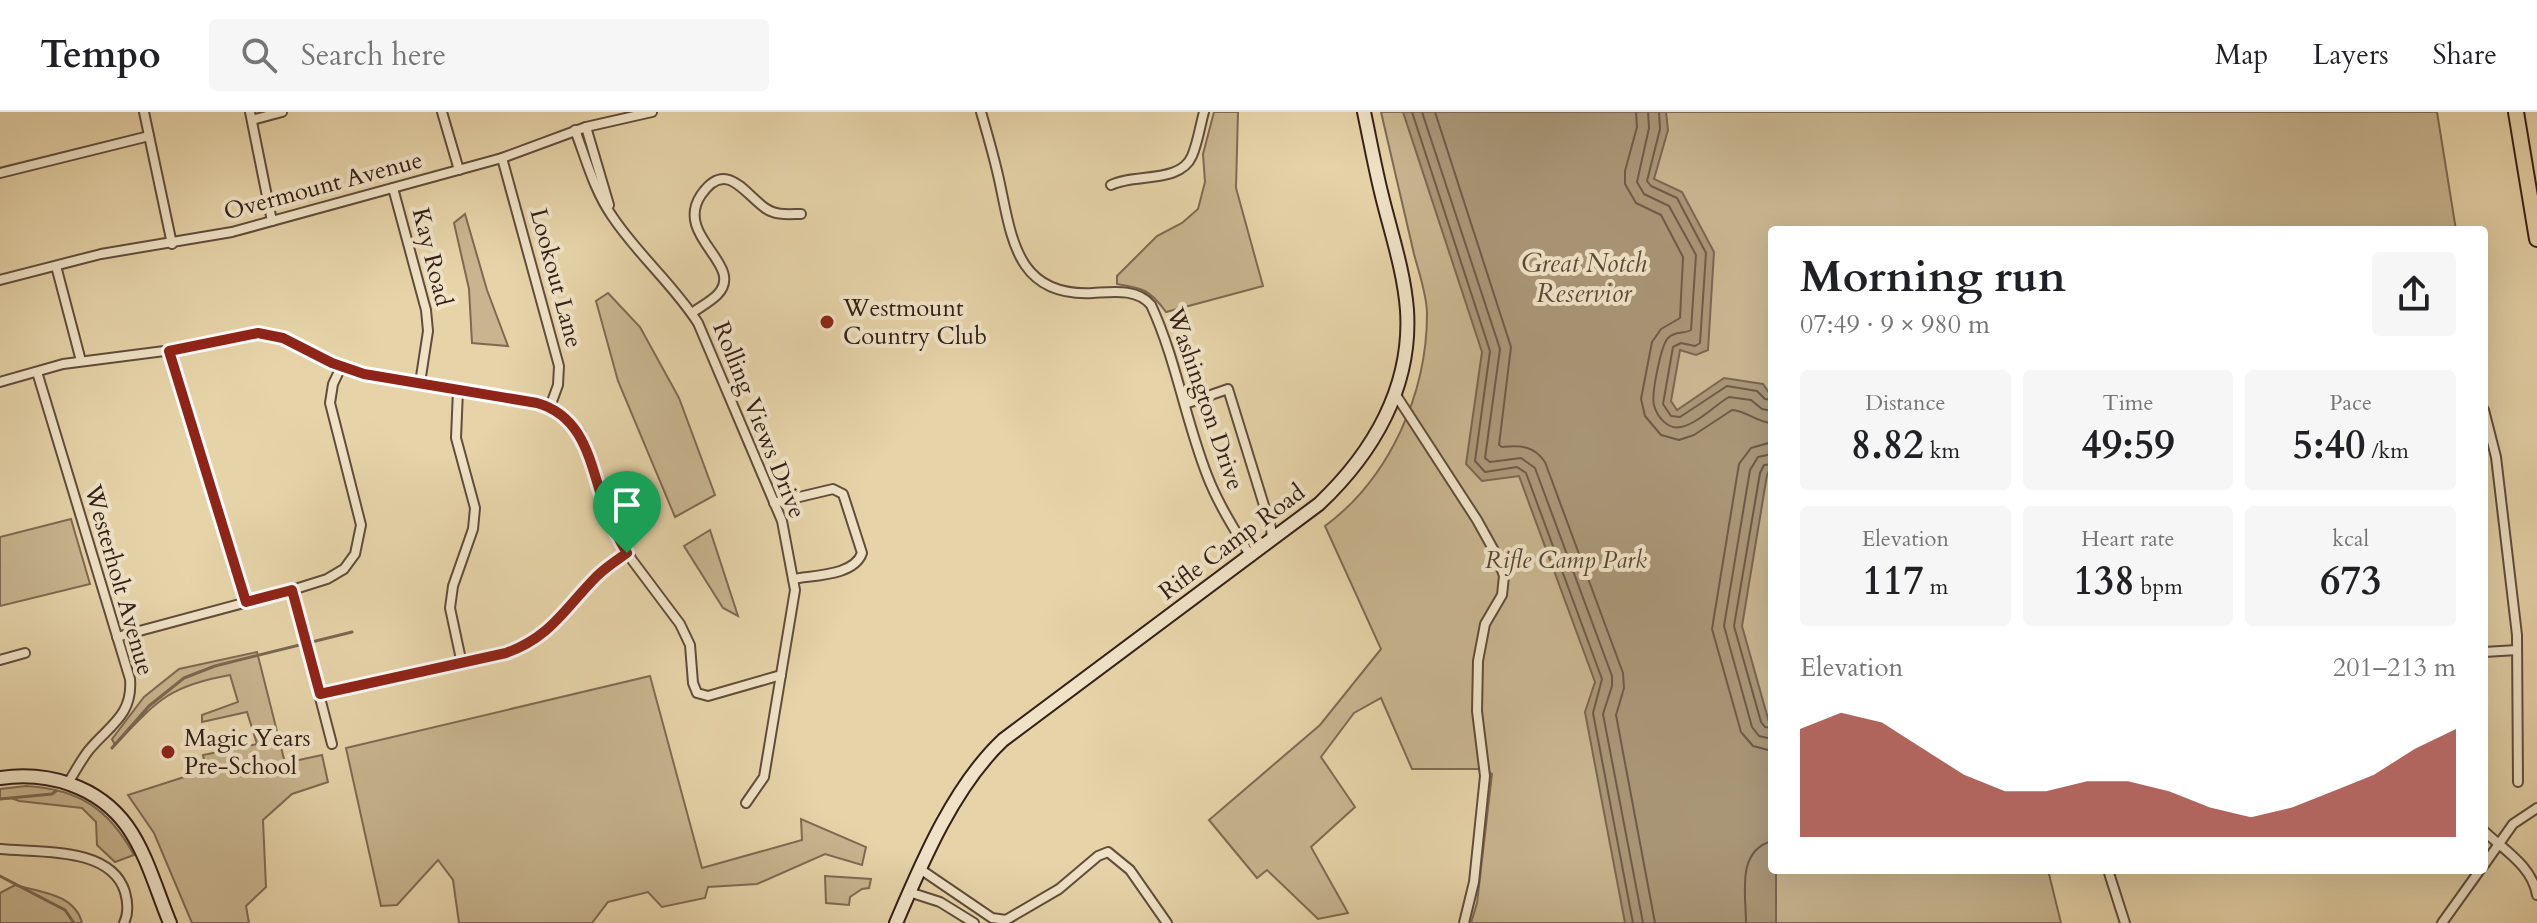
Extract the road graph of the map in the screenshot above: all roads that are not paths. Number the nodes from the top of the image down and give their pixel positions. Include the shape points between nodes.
1 (144, 112) edge
2 (282, 112) edge
3 (442, 112) edge
4 (652, 112) edge
5 (981, 112) edge
6 (1204, 112) edge
7 (1364, 112) edge
8 (2516, 112) edge
9 (251, 116) edge
10 (586, 127) junction
11 (575, 130) junction
12 (149, 136) junction
13 (502, 158) junction
14 (2531, 158) edge
15 (459, 170) junction
16 (0, 173) edge
17 (1111, 185) dead end
18 (393, 188) junction
19 (801, 214) dead end
20 (612, 217) junction
21 (272, 221) junction
22 (2537, 239) edge
23 (172, 244) junction
24 (56, 266) junction
25 (0, 280) edge
26 (692, 313) junction
27 (169, 351) junction
28 (81, 361) junction
29 (341, 367) junction
30 (37, 372) junction
31 (0, 382) edge
32 (420, 383) junction
33 (458, 390) junction
34 (1394, 392) junction
35 (1185, 404) junction
36 (550, 407) junction
37 (2488, 426) edge
38 (774, 503) junction
39 (1272, 541) junction
40 (627, 553) junction
41 (1251, 557) junction
42 (793, 579) junction
43 (292, 590) junction
44 (246, 602) junction
45 (117, 637) junction
46 (2517, 650) junction
47 (2488, 652) edge
48 (25, 653) dead end
49 (0, 660) edge
50 (462, 664) junction
51 (781, 675) junction
52 (320, 694) junction
53 (332, 744) dead end
54 (0, 778) edge
55 (2518, 782) dead end
56 (68, 783) junction
57 (746, 803) dead end
58 (2537, 808) edge
59 (2488, 835) edge
60 (2498, 844) junction
61 (0, 849) edge
62 (2488, 859) edge
63 (920, 869) junction
64 (2109, 874) edge
65 (2477, 874) edge
66 (909, 892) junction
67 (2537, 895) edge
68 (968, 901) junction
69 (962, 914) junction
70 (124, 923) edge
71 (170, 923) edge
72 (896, 923) edge
73 (974, 923) edge
74 (1167, 923) edge
75 (1464, 923) edge
76 (2125, 923) edge
77 (2442, 923) edge

1 - 12 street
2 - 9 street
3 - 15 street
4 - 10 street, Overmount Avenue
5 - 35 street, Washington Drive via 1020,261 1038,278 1063,290 1127,292 1147,299
6 - 17 street via 1187,165
7 - 34 street, Rifle Camp Road via 1407,312
8 - 14 main road
9 - 21 street
10 - 11 street, Overmount Avenue
10 - 20 street, Rolling Views Drive
11 - 13 street, Overmount Avenue
11 - 20 street, Rolling Views Drive
12 - 16 street
12 - 23 street
13 - 15 street, Overmount Avenue
13 - 36 street, Lookout Lane via 559,366
14 - 22 main road
15 - 18 street, Overmount Avenue
18 - 21 street, Overmount Avenue
18 - 32 street, Kay Road via 426,310
19 - 26 street via 767,210 732,180 708,185 693,208 694,222 722,267 724,283 719,294
20 - 26 street, Rolling Views Drive
21 - 23 street, Overmount Avenue
23 - 24 street, Overmount Avenue
24 - 25 street, Overmount Avenue
24 - 28 street
26 - 38 street, Rolling Views Drive
27 - 28 street
27 - 29 street via 258,333 283,338
27 - 44 street
28 - 30 street
29 - 32 street
29 - 43 street via 330,403 361,534 344,569
30 - 31 street
30 - 45 street, Westerholt Avenue
32 - 33 street
33 - 36 street
33 - 50 street via 456,438 475,508 450,608
34 - 39 street, Rifle Camp Road via 1376,437 1353,469
34 - 75 street via 1477,520 1504,576 1502,595 1485,624 1478,661 1477,711 1485,776 1474,882
35 - 39 street via 1228,389
35 - 41 street, Washington Drive via 1213,489
36 - 40 street via 580,433
37 - 46 street
38 - 42 street, Rolling Views Drive
38 - 42 street via 833,489 843,494 862,553 850,568
39 - 41 street, Rifle Camp Road
40 - 50 street via 604,569 531,643
40 - 51 street via 680,624 690,645 697,693 708,696
41 - 63 street, Rifle Camp Road via 995,747 961,791
42 - 51 street, Rolling Views Drive
43 - 44 street
43 - 52 street
44 - 45 street
45 - 56 street, Westerholt Avenue via 130,679 130,699
46 - 47 street
46 - 55 street
48 - 49 street
50 - 52 street
51 - 57 street, Rolling Views Drive via 764,777
52 - 53 street
54 - 56 street via 38,776
56 - 71 street via 88,792 127,827
58 - 60 street via 2513,824
59 - 60 street
60 - 62 street
60 - 67 street via 2529,874
61 - 70 street via 82,857 108,867 124,889
63 - 66 street, Rifle Camp Road
63 - 68 street
64 - 76 street
65 - 77 street
66 - 69 street
66 - 72 street, Rifle Camp Road
68 - 69 street
68 - 74 street via 992,918 1006,920 1108,852 1130,870
69 - 73 street

